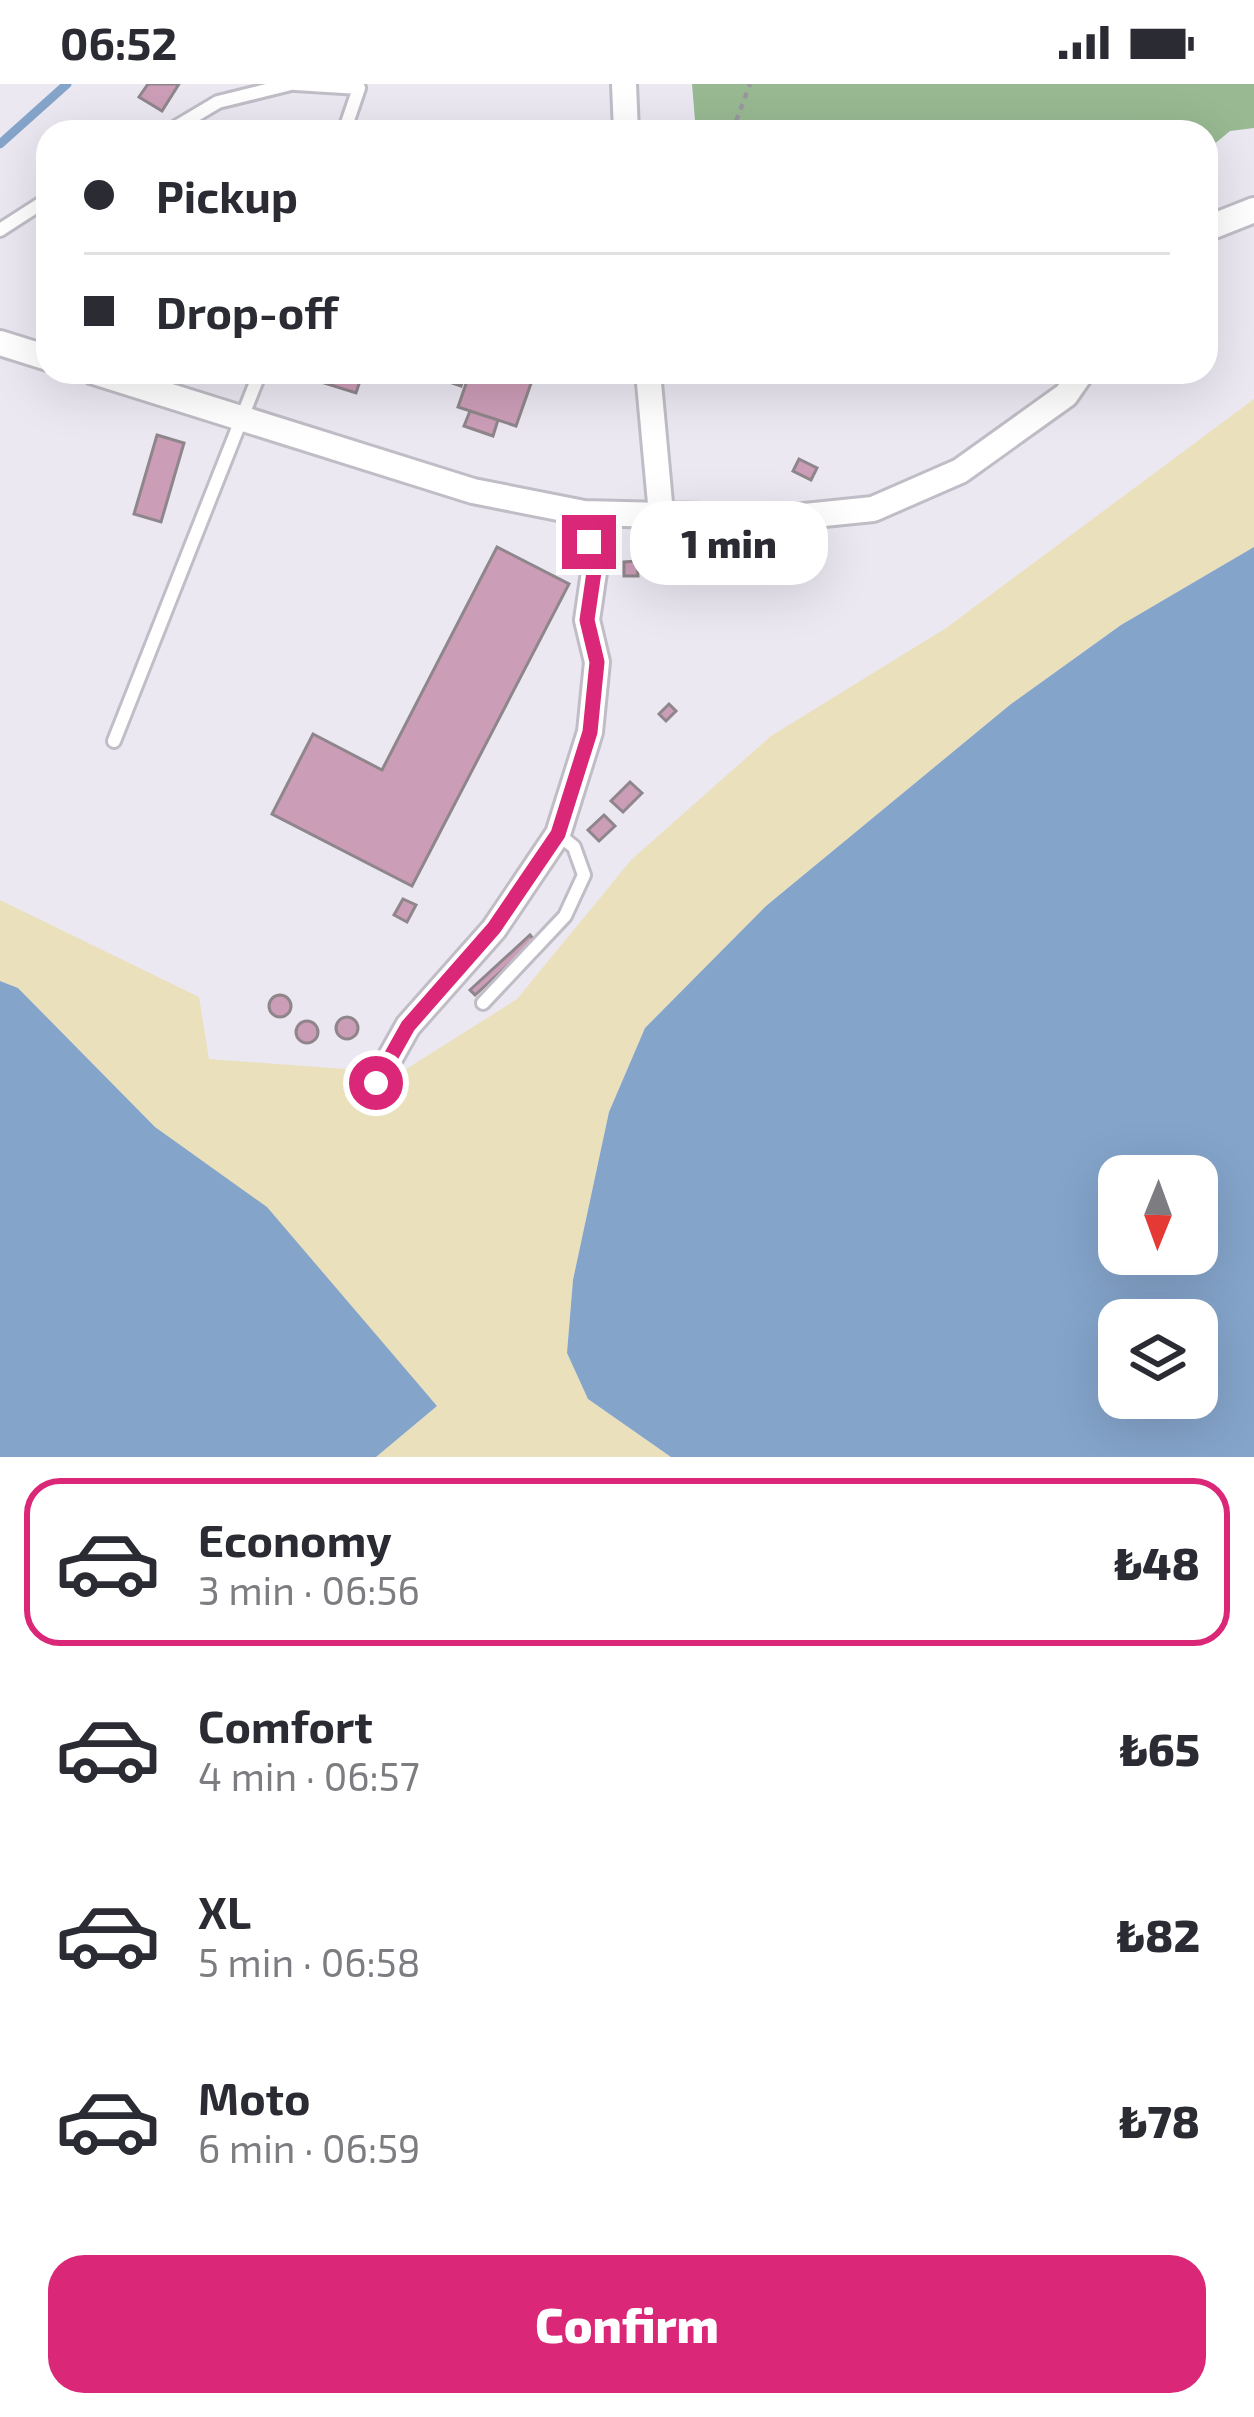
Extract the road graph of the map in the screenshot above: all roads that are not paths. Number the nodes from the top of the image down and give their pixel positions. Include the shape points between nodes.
1 (293, 84) edge
2 (624, 84) edge
3 (357, 86) edge
4 (188, 120) edge
5 (347, 120) edge
6 (626, 120) edge
7 (36, 208) edge
8 (1254, 210) edge
9 (1218, 224) edge
10 (0, 230) edge
11 (0, 344) edge
12 (36, 354) edge
13 (133, 384) edge
14 (256, 384) edge
15 (649, 384) edge
16 (1074, 384) edge
17 (244, 418) junction
18 (584, 513) junction
19 (661, 514) junction
20 (114, 741) dead end
21 (558, 834) junction
22 (483, 1003) dead end
23 (376, 1083) dead end

1 - 3 lane
1 - 4 lane via 218,102
2 - 6 street
3 - 5 lane
7 - 10 lane
8 - 9 street
11 - 12 street
13 - 17 street
14 - 17 lane
15 - 19 street
16 - 19 street via 960,471 873,509 784,518
17 - 18 street via 473,491
17 - 20 lane
18 - 19 street
18 - 21 street via 594,572 587,620 597,662 590,732
21 - 22 lane via 574,848 584,875 566,916
21 - 23 street via 494,928 408,1026

